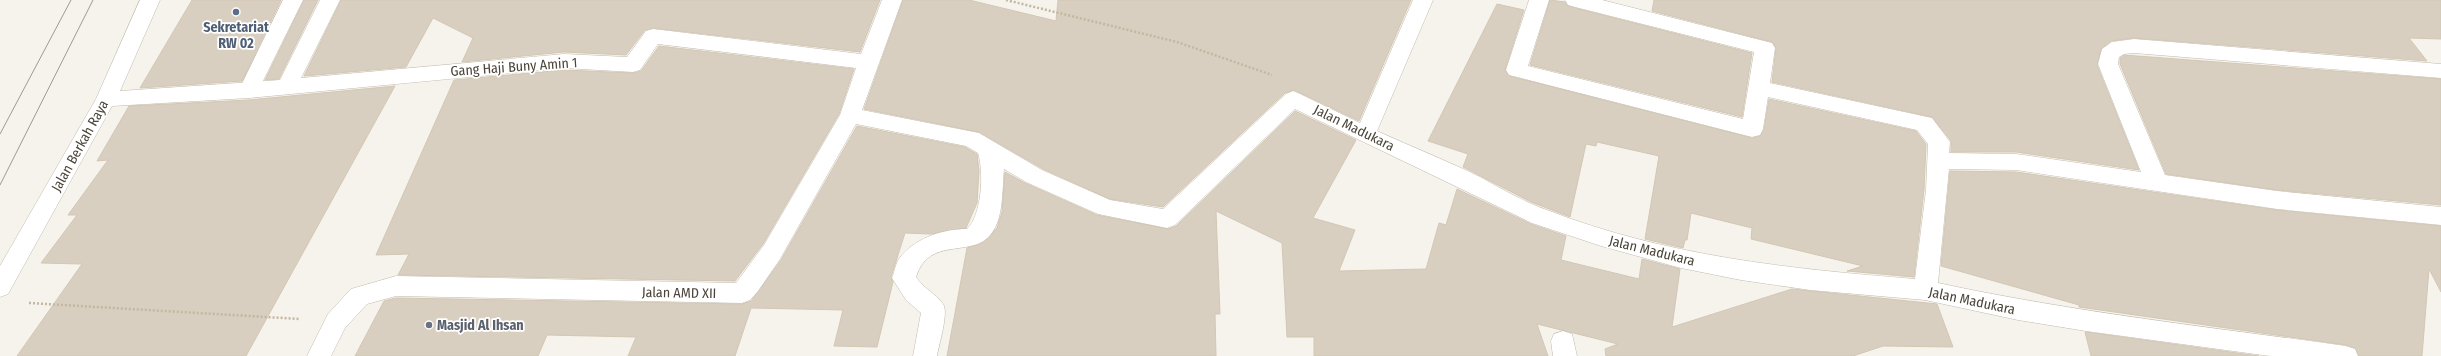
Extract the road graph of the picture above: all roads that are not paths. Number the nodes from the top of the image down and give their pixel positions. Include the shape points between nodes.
1 (150, 0) edge
2 (293, 0) edge
3 (330, 0) edge
4 (892, 0) edge
5 (1423, 0) edge
6 (1537, 0) edge
7 (1575, 0) edge
8 (868, 62) junction
9 (2441, 71) edge
10 (288, 86) junction
11 (1759, 88) junction
12 (249, 90) junction
13 (106, 99) junction
14 (850, 115) junction
15 (1365, 135) junction
16 (987, 148) junction
17 (1938, 161) junction
18 (2158, 183) junction
19 (2441, 216) edge
20 (0, 287) edge
21 (1925, 290) junction
22 (319, 356) edge
23 (925, 356) edge
24 (2346, 356) edge

1 - 13 street, Jalan Berkah Raya
2 - 12 street
3 - 10 street
4 - 8 street, Jalan AMD XII
5 - 15 street
6 - 11 street via 1516,70 1752,129
7 - 11 street via 1765,48
8 - 10 street, Gang Haji Buny Amin 1 via 653,36 634,65 564,61
8 - 14 street, Jalan AMD XII
9 - 18 street via 2216,52 2119,47 2109,54 2108,64
10 - 12 street
11 - 17 street via 1924,124 1939,142
12 - 13 street
13 - 20 street, Jalan Berkah Raya
14 - 16 street via 971,139
14 - 22 street, Jalan AMD XII via 772,252 740,294 396,286 359,296 336,321
15 - 16 street, Jalan Madukara via 1293,99 1167,219 1106,208 1034,176
15 - 21 street, Jalan Madukara via 1540,217 1638,248 1741,271
16 - 23 street via 993,174 988,214 983,228 972,238 953,238 929,246 909,262 904,278 914,293 934,310
17 - 18 street via 2016,162
17 - 21 street
18 - 19 street via 2277,200
21 - 24 street, Jalan Madukara via 2018,310 2086,321

